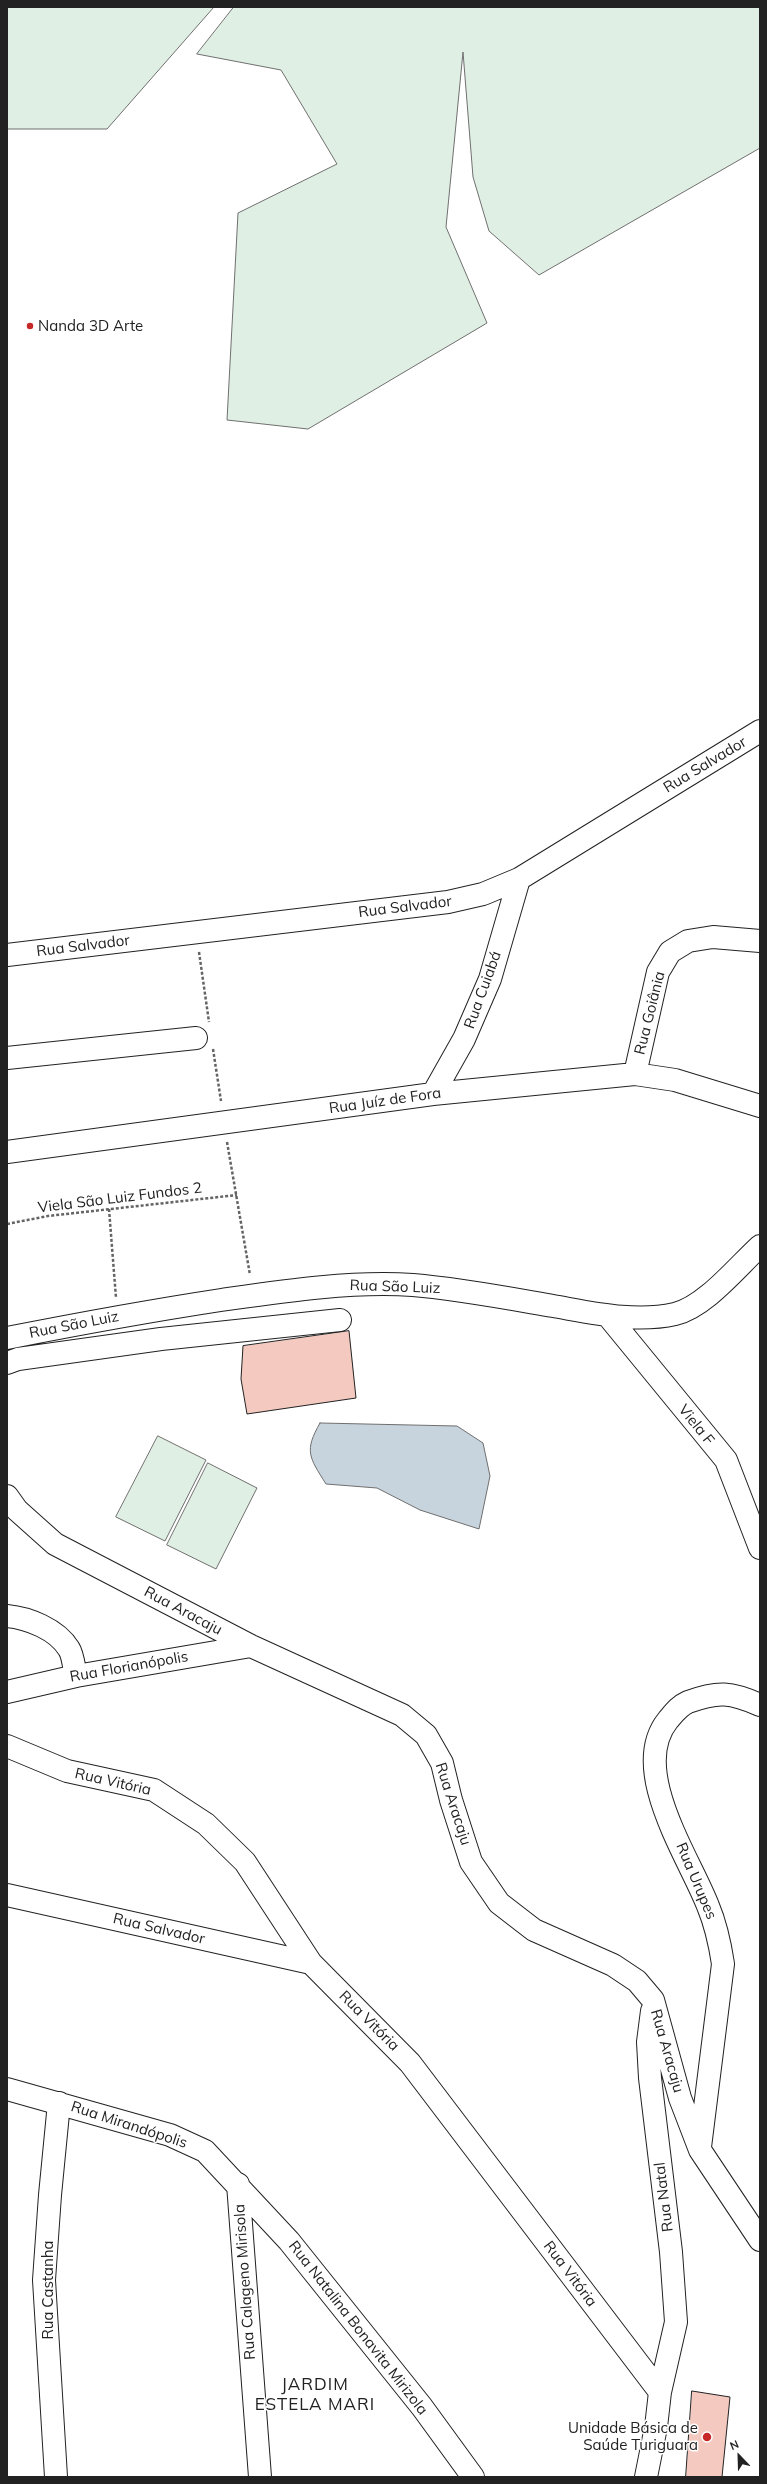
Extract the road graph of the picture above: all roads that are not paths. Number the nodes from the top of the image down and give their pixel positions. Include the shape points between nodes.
1 (760, 732) edge
2 (519, 879) junction
3 (760, 941) edge
4 (7, 955) edge
5 (196, 1038) dead end
6 (7, 1058) edge
7 (635, 1074) junction
8 (433, 1094) junction
9 (760, 1106) edge
10 (7, 1152) edge
11 (760, 1246) edge
12 (608, 1316) junction
13 (340, 1320) dead end
14 (7, 1338) edge
15 (7, 1363) edge
16 (7, 1496) edge
17 (760, 1548) edge
18 (7, 1616) edge
19 (251, 1646) junction
20 (76, 1676) junction
21 (7, 1692) edge
22 (760, 1705) edge
23 (7, 1746) edge
24 (7, 1894) edge
25 (311, 1963) junction
26 (653, 2000) junction
27 (7, 2089) edge
28 (59, 2103) junction
29 (700, 2150) junction
30 (238, 2184) junction
31 (760, 2240) edge
32 (660, 2392) junction
33 (56, 2477) edge
34 (260, 2477) edge
35 (472, 2477) edge
36 (646, 2477) edge

1 - 2 street, Rua Salvador
2 - 4 street, Rua Salvador via 483,894 448,902
2 - 8 street, Rua Cuiabá via 490,978 464,1039
3 - 7 street, Rua Goiânia via 713,937 688,941 670,952 658,972
5 - 6 street
7 - 8 street, Rua Juíz de Fora
7 - 9 street, Rua Juíz de Fora via 675,1080
8 - 10 street, Rua Juíz de Fora
11 - 12 street, Rua São Luiz via 700,1302 676,1314 650,1318
12 - 14 street, Rua São Luiz via 480,1293 412,1285 337,1285 117,1316
12 - 17 street, Viela F via 726,1460
13 - 15 street via 161,1339 18,1358
16 - 19 street, Rua Aracaju via 17,1510 55,1544
18 - 20 street via 21,1617 53,1632 69,1649
19 - 20 street, Rua Florianópolis
19 - 26 street, Rua Aracaju via 402,1715 426,1735 442,1763 471,1862 499,1903 534,1930 613,1965 637,1981
20 - 21 street, Rua Florianópolis
22 - 29 street, Rua Urupes via 739,1696 711,1694 681,1705 661,1729 654,1761 658,1793 708,1906 719,1936 723,1964
23 - 25 street, Rua Vitória via 66,1771 154,1790 206,1824 245,1862
24 - 25 street, Rua Salvador
25 - 32 street, Rua Vitória via 410,2063
26 - 29 street, Rua Aracaju via 680,2098
26 - 32 street, Rua Natal via 648,2042 650,2078 671,2252 676,2322
27 - 28 street, Rua Mirandópolis
28 - 30 street, Rua Mirandópolis via 170,2135 191,2144 205,2151
28 - 33 street, Rua Castanha via 44,2280
29 - 31 street, Rua Aracaju
30 - 34 street, Rua Calageno Mirisola
30 - 35 street, Rua Natalina Bonavita Mirizola via 299,2253 422,2407
32 - 36 street, Rua Natal

